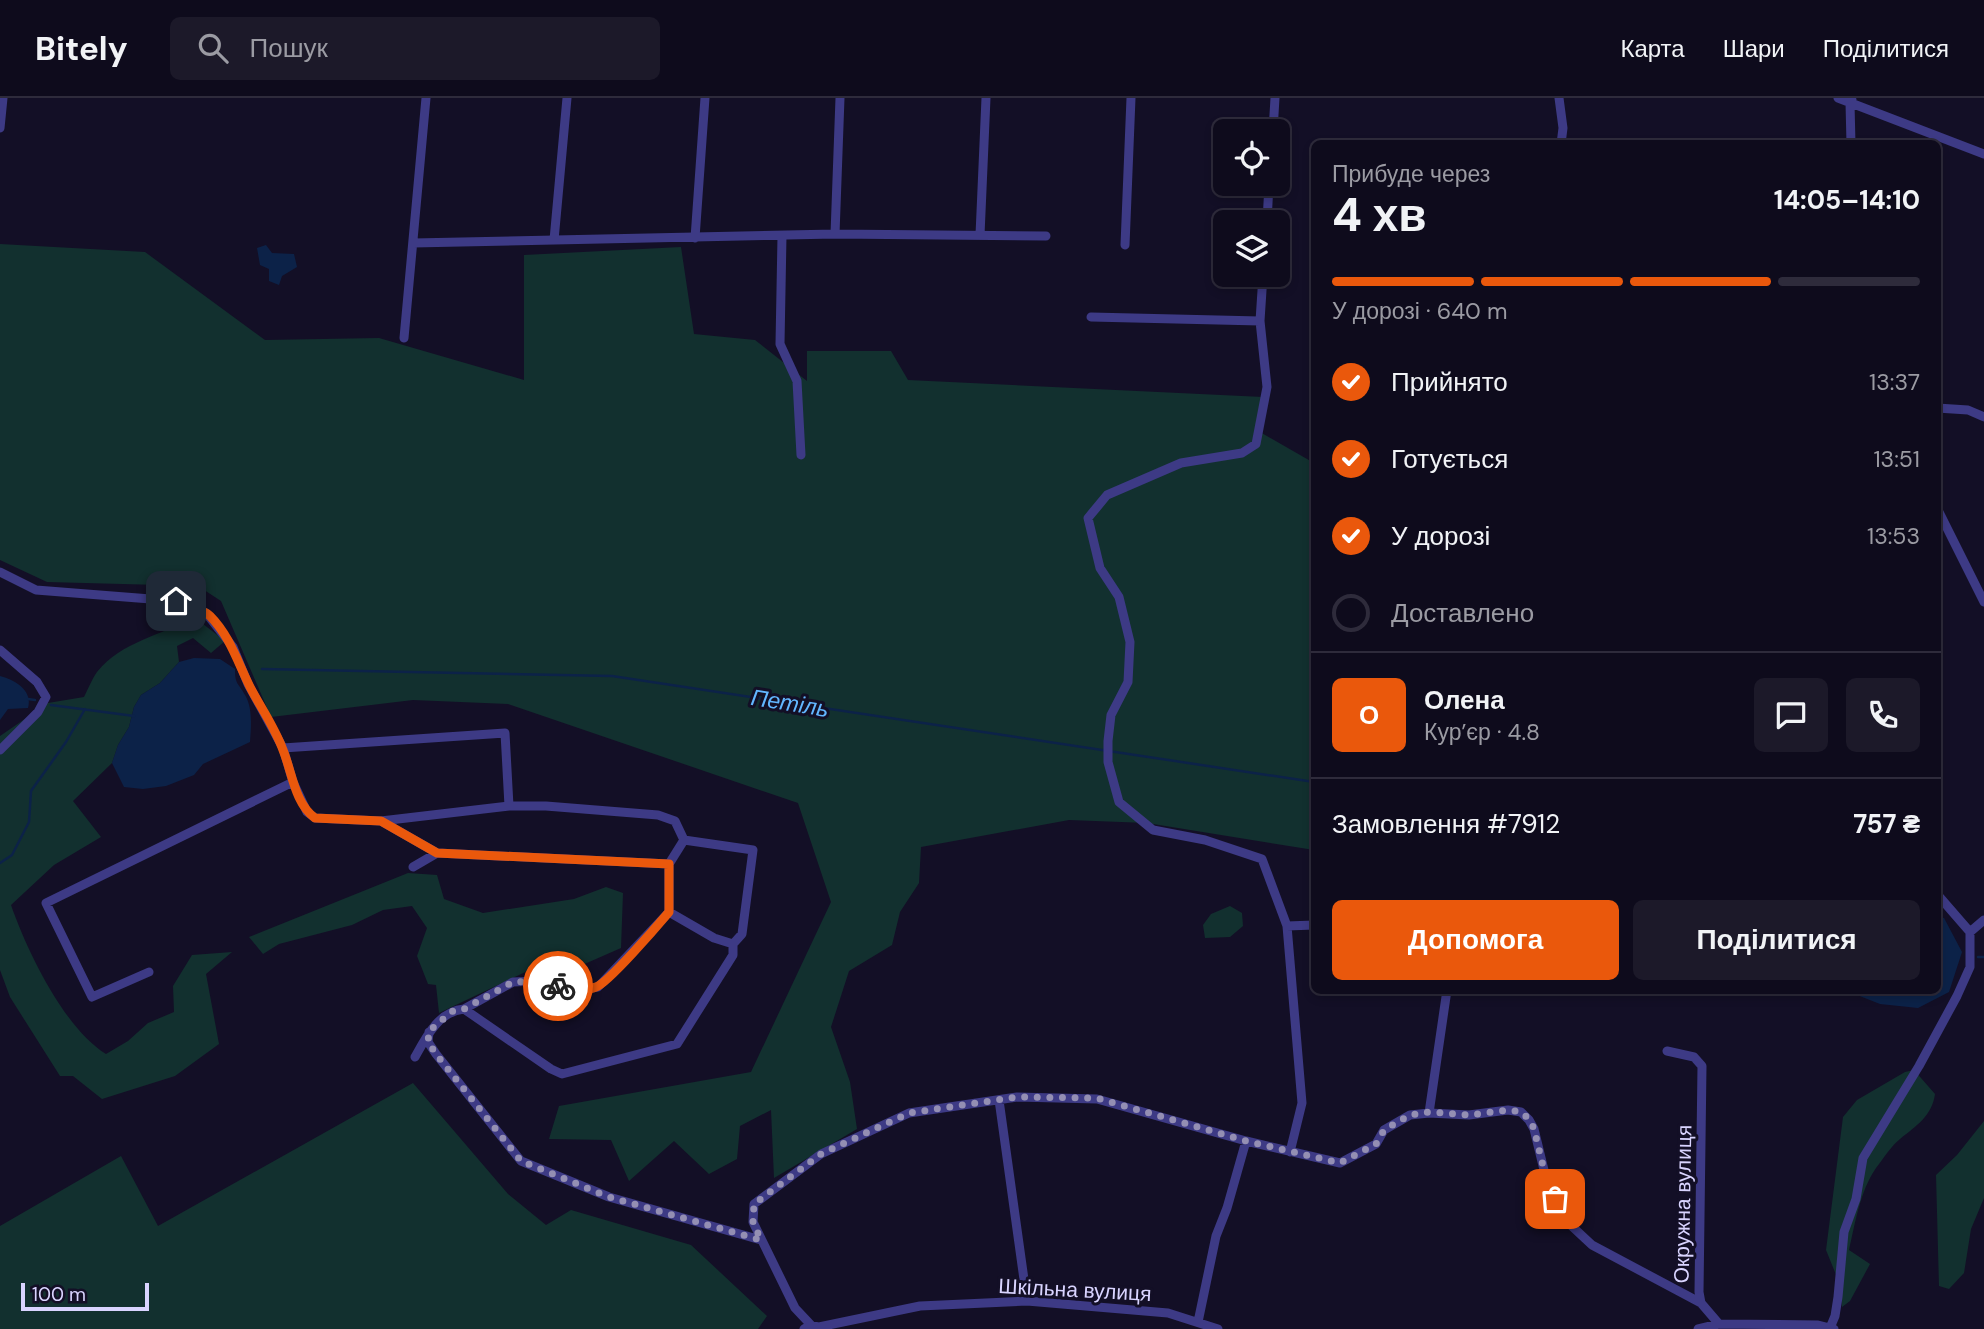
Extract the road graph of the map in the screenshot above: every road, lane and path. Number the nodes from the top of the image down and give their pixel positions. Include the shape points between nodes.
1 (3, 98) edge
2 (426, 98) edge
3 (567, 98) edge
4 (705, 98) edge
5 (840, 98) edge
6 (986, 98) edge
7 (1131, 98) edge
8 (1275, 98) edge
9 (1559, 98) edge
10 (1838, 98) edge
11 (1852, 101) edge
12 (1274, 119) edge
13 (0, 128) edge
14 (1561, 140) edge
15 (1851, 140) edge
16 (1984, 154) edge
17 (835, 234) junction
18 (980, 234) junction
19 (782, 236) junction
20 (1046, 236) dead end
21 (695, 238) junction
22 (554, 240) junction
23 (413, 243) junction
24 (1125, 245) dead end
25 (1262, 287) edge
26 (1091, 317) dead end
27 (1260, 321) junction
28 (404, 338) dead end
29 (1941, 408) edge
30 (1984, 417) edge
31 (801, 455) dead end
32 (1941, 516) edge
33 (0, 572) edge
34 (1984, 602) edge
35 (0, 650) edge
36 (283, 748) junction
37 (0, 750) edge
38 (293, 782) junction
39 (509, 806) junction
40 (381, 821) junction
41 (684, 840) junction
42 (437, 853) junction
43 (669, 864) junction
44 (413, 867) dead end
45 (1941, 899) edge
46 (669, 912) junction
47 (1984, 920) edge
48 (1311, 925) edge
49 (1287, 926) junction
50 (1970, 932) junction
51 (733, 944) junction
52 (149, 972) dead end
53 (1446, 994) edge
54 (464, 1009) junction
55 (429, 1031) junction
56 (1668, 1051) dead end
57 (415, 1057) dead end
58 (999, 1100) junction
59 (1429, 1112) junction
60 (1246, 1141) junction
61 (1290, 1152) junction
62 (761, 1240) junction
63 (1027, 1301) junction
64 (1701, 1303) junction
65 (1198, 1322) junction
66 (1719, 1324) junction
67 (808, 1327) edge
68 (1744, 1327) edge
69 (1218, 1329) edge
70 (1698, 1329) edge
71 (1832, 1329) edge

1 - 13 street
2 - 23 street
3 - 22 street
4 - 21 street
5 - 17 street
6 - 18 street
7 - 24 street
8 - 12 street
9 - 14 street
10 - 11 street
11 - 15 street
11 - 16 street
17 - 18 street
17 - 19 street
18 - 20 street
19 - 21 street
19 - 31 street via 780,344 797,381
21 - 22 street
22 - 23 street
23 - 28 street
25 - 27 street
26 - 27 street
27 - 49 street via 1267,387 1256,444 1242,453 1181,463 1107,495 1088,518 1100,568 1119,597 1130,642 1128,682 1111,715 1108,741 1108,762 1119,802 1153,830 1205,840 1262,859
29 - 30 street via 1968,410
32 - 34 street
33 - 36 street via 36,590 176,601 206,613 233,647
35 - 37 street via 37,682 46,697 38,712
36 - 38 street
36 - 39 street via 505,733
38 - 40 street via 307,812 315,818
38 - 52 street via 46,903 92,997
39 - 40 street
39 - 41 street via 658,815 676,821
40 - 42 street
41 - 43 street
41 - 51 street via 753,850 742,934
42 - 43 street
42 - 44 street
43 - 46 street
45 - 50 street
46 - 51 street
46 - 54 street via 598,987 578,990 535,981 513,982
47 - 50 street
48 - 49 street
49 - 61 street via 1302,1103
50 - 71 street via 1970,967 1953,1003 1863,1158 1844,1232
51 - 54 street via 733,955 677,1044 573,1073 551,1069
53 - 59 street
54 - 55 street via 454,1010
55 - 57 street
55 - 62 street via 428,1042 436,1054 521,1161 609,1197
56 - 64 street, Окружна вулиця via 1694,1057 1702,1066
58 - 60 street, Окружна вулиця via 1097,1098
58 - 62 street, Окружна вулиця via 909,1113 821,1154 754,1204 753,1222
58 - 63 street
59 - 61 street, Окружна вулиця via 1396,1122 1376,1144 1340,1163
59 - 64 street, Окружна вулиця via 1521,1112 1534,1129 1562,1217 1592,1245
60 - 61 street, Окружна вулиця
60 - 65 street via 1216,1236
62 - 67 street
63 - 65 street, Шкільна вулиця via 1168,1313
63 - 67 street, Шкільна вулиця via 920,1306
64 - 66 street
65 - 69 street, Шкільна вулиця
66 - 68 street
66 - 70 street
68 - 71 street via 1818,1325

